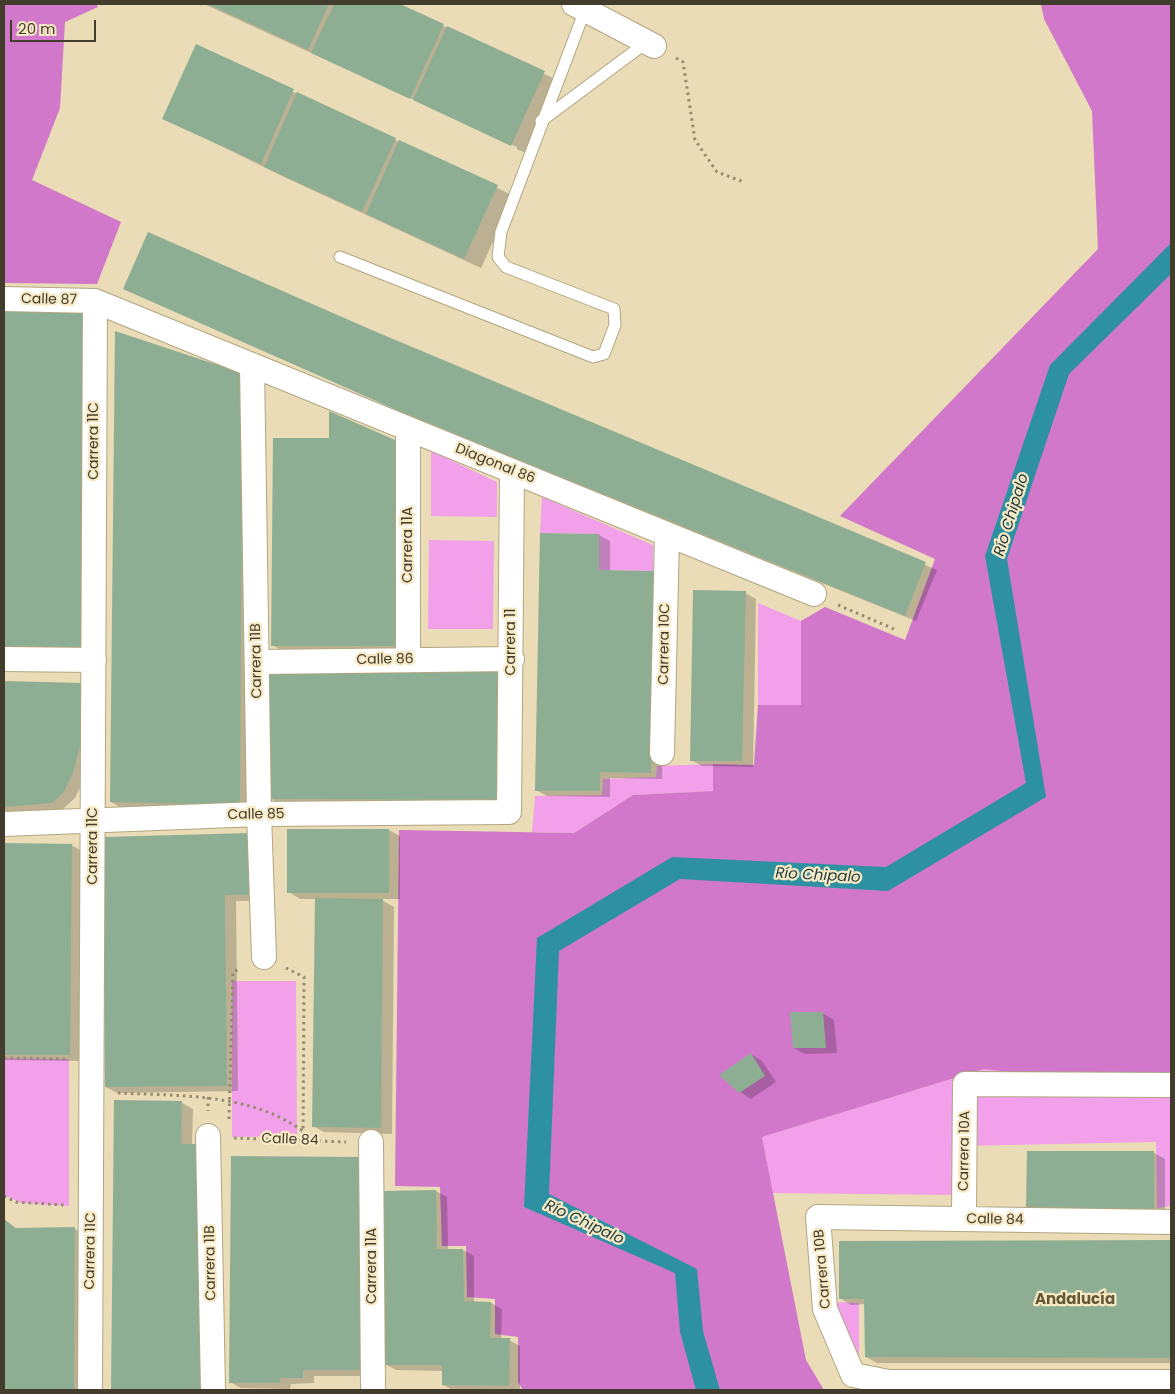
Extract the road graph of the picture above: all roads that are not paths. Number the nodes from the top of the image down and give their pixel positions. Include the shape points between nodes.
1 (580, 7) edge
2 (651, 44) joint
3 (541, 121) junction
4 (340, 257) dead end
5 (4, 299) edge
6 (95, 301) junction
7 (252, 365) junction
8 (408, 429) junction
9 (512, 471) junction
10 (667, 536) junction
11 (814, 594) road end
12 (512, 659) junction
13 (4, 660) edge
14 (94, 660) junction
15 (408, 660) junction
16 (258, 662) junction
17 (662, 753) dead end
18 (509, 812) joint
19 (259, 814) junction
20 (93, 820) junction
21 (4, 824) edge
22 (264, 957) road end
23 (1171, 1085) edge
24 (218, 1137) road end
25 (371, 1142) road end
26 (818, 1217) joint
27 (964, 1219) junction
28 (1171, 1222) edge
29 (1171, 1382) edge
30 (890, 1386) edge
31 (90, 1390) edge
32 (213, 1390) edge
33 (373, 1390) edge

1 - 2 street
1 - 3 lane
2 - 3 lane
3 - 4 lane via 501,232 498,257 506,267 614,309 615,325 604,354 593,357
5 - 6 street, Calle 87
6 - 7 street, Diagonal 86
6 - 14 street, Carrera 11C
7 - 8 street, Diagonal 86
7 - 16 street, Carrera 11B
8 - 9 street, Diagonal 86
8 - 15 street, Carrera 11A
9 - 10 street, Diagonal 86
9 - 12 street, Carrera 11
10 - 11 street, Diagonal 86
10 - 17 street, Carrera 10C
12 - 15 street, Calle 86
12 - 18 street, Carrera 11
13 - 14 street
14 - 20 street, Carrera 11C
15 - 16 street, Calle 86
16 - 19 street, Carrera 11B
18 - 19 street, Calle 85
19 - 20 street, Calle 85
19 - 22 street, Carrera 11B
20 - 21 street, Calle 85
20 - 31 street, Carrera 11C
23 - 27 street, Carrera 10A via 965,1084
24 - 32 street, Carrera 11B
25 - 33 street, Carrera 11A
26 - 27 street, Calle 84
26 - 30 street, Carrera 10B via 825,1309 853,1375
27 - 28 street, Calle 84
29 - 30 street

